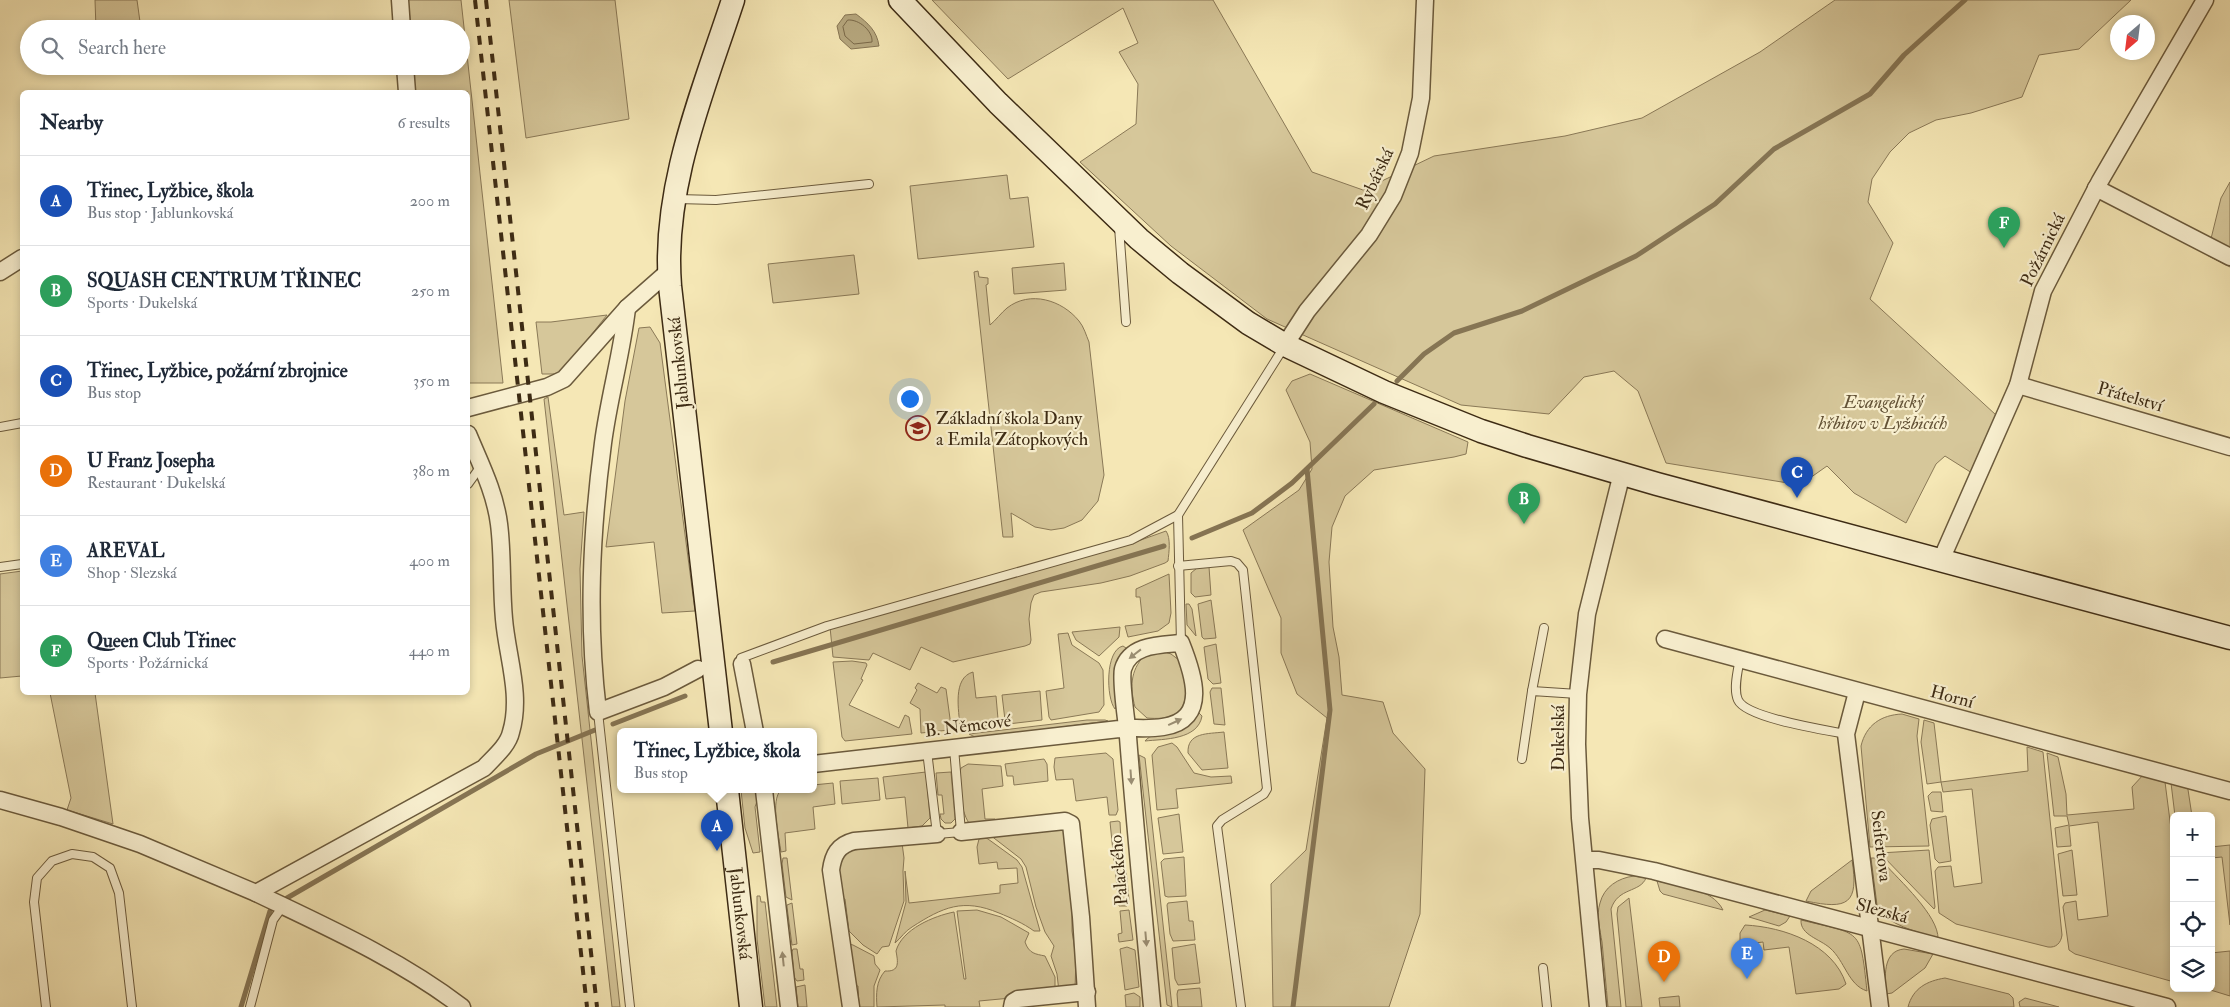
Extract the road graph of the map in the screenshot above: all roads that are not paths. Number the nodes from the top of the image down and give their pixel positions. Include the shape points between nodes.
1 (400, 0) edge
2 (733, 0) edge
3 (900, 0) edge
4 (1425, 0) edge
5 (2204, 0) edge
6 (401, 20) edge
7 (406, 75) edge
8 (407, 90) edge
9 (869, 184) dead end
10 (2096, 188) junction
11 (675, 199) junction
12 (1118, 219) junction
13 (2230, 257) edge
14 (20, 259) edge
15 (669, 271) junction
16 (0, 272) edge
17 (627, 308) junction
18 (1126, 322) dead end
19 (1285, 345) junction
20 (2018, 385) junction
21 (470, 407) edge
22 (20, 423) edge
23 (0, 426) edge
24 (470, 439) edge
25 (2230, 447) edge
26 (481, 466) junction
27 (1622, 473) junction
28 (470, 481) edge
29 (1178, 515) junction
30 (1940, 560) junction
31 (20, 564) edge
32 (1178, 566) junction
33 (0, 567) edge
34 (1544, 628) dead end
35 (2230, 638) edge
36 (1665, 639) dead end
37 (1181, 643) junction
38 (1740, 658) junction
39 (742, 664) joint
40 (698, 669) dead end
41 (1532, 691) junction
42 (1857, 692) junction
43 (1578, 694) junction
44 (598, 712) junction
45 (721, 728) edge
46 (754, 728) edge
47 (1128, 728) junction
48 (1846, 734) junction
49 (954, 748) junction
50 (927, 751) junction
51 (1522, 759) dead end
52 (817, 764) edge
53 (2230, 791) edge
54 (727, 793) edge
55 (764, 793) edge
56 (0, 800) edge
57 (960, 832) junction
58 (937, 834) junction
59 (1585, 860) junction
60 (256, 893) junction
61 (283, 906) junction
62 (1871, 929) junction
63 (1543, 968) dead end
64 (1087, 999) edge
65 (46, 1007) edge
66 (132, 1007) edge
67 (250, 1007) edge
68 (462, 1007) edge
69 (630, 1007) edge
70 (751, 1007) edge
71 (789, 1007) edge
72 (851, 1007) edge
73 (1012, 1007) edge
74 (1152, 1007) edge
75 (1241, 1007) edge
76 (1547, 1007) edge
77 (1598, 1007) edge
78 (1880, 1007) edge
79 (2167, 1007) edge

1 - 6 street
2 - 11 main road, Jablunkovská via 684,153
3 - 12 main road via 998,103
4 - 19 street, Rybářská via 1421,98 1410,153 1393,196 1369,235 1307,311
5 - 10 street, Požárnická
7 - 8 street
9 - 11 lane via 716,200
10 - 13 street
10 - 20 street, Požárnická via 2043,291
11 - 15 main road, Jablunkovská
12 - 18 lane
12 - 19 main road via 1180,273 1248,324
14 - 16 street
15 - 17 street
15 - 45 main road, Jablunkovská
17 - 21 street via 564,379 547,387
17 - 44 street via 603,441 591,563 591,658
19 - 27 main road via 1384,392 1481,431
19 - 29 lane
20 - 25 street, Přátelství
20 - 30 street, Požárnická
22 - 23 lane
24 - 26 street
26 - 28 lane
26 - 60 street via 499,523 504,619 515,711 511,734 484,768
27 - 30 main road
27 - 43 street, Dukelská via 1587,614
29 - 32 lane
29 - 39 lane via 1131,540 827,626 741,658
30 - 35 main road
31 - 33 lane
32 - 37 lane
32 - 75 lane via 1230,561 1243,570 1267,789 1217,826
34 - 41 lane
36 - 38 street, Horní
37 -> 47 street via 1148,646 1131,655 1123,669
47 -> 37 street via 1164,728 1182,719 1195,704 1194,684
38 - 42 street, Horní
38 - 48 lane via 1736,686 1737,699 1743,707 1759,715
39 - 46 street
40 - 44 street via 664,687
41 - 43 lane
41 - 51 lane
42 - 48 street, Seifertova
42 - 53 street, Horní
43 - 59 street, Dukelská via 1580,818
44 - 69 lane
47 - 49 street, B. Němcové
47 -> 74 street, Palackého
48 - 62 street, Seifertova
49 - 50 street, B. Němcové
49 - 57 lane
50 - 52 street, B. Němcové
50 - 58 lane
54 - 70 main road, Jablunkovská
71 -> 55 street
56 - 60 street via 140,844
57 - 58 lane
57 - 64 street via 1065,821 1071,824
58 - 72 street via 854,841 837,850 831,870
59 - 62 street, Slezská via 1608,861 1654,871
59 - 77 street, Dukelská
60 - 61 street
61 - 67 lane via 273,920
61 - 68 street via 364,946 434,986
62 - 78 street, Seifertova
62 - 79 street, Slezská
63 - 76 lane
64 - 73 street via 1018,999
65 - 66 lane via 34,902 37,878 52,861 72,854 93,857 110,868 119,892

